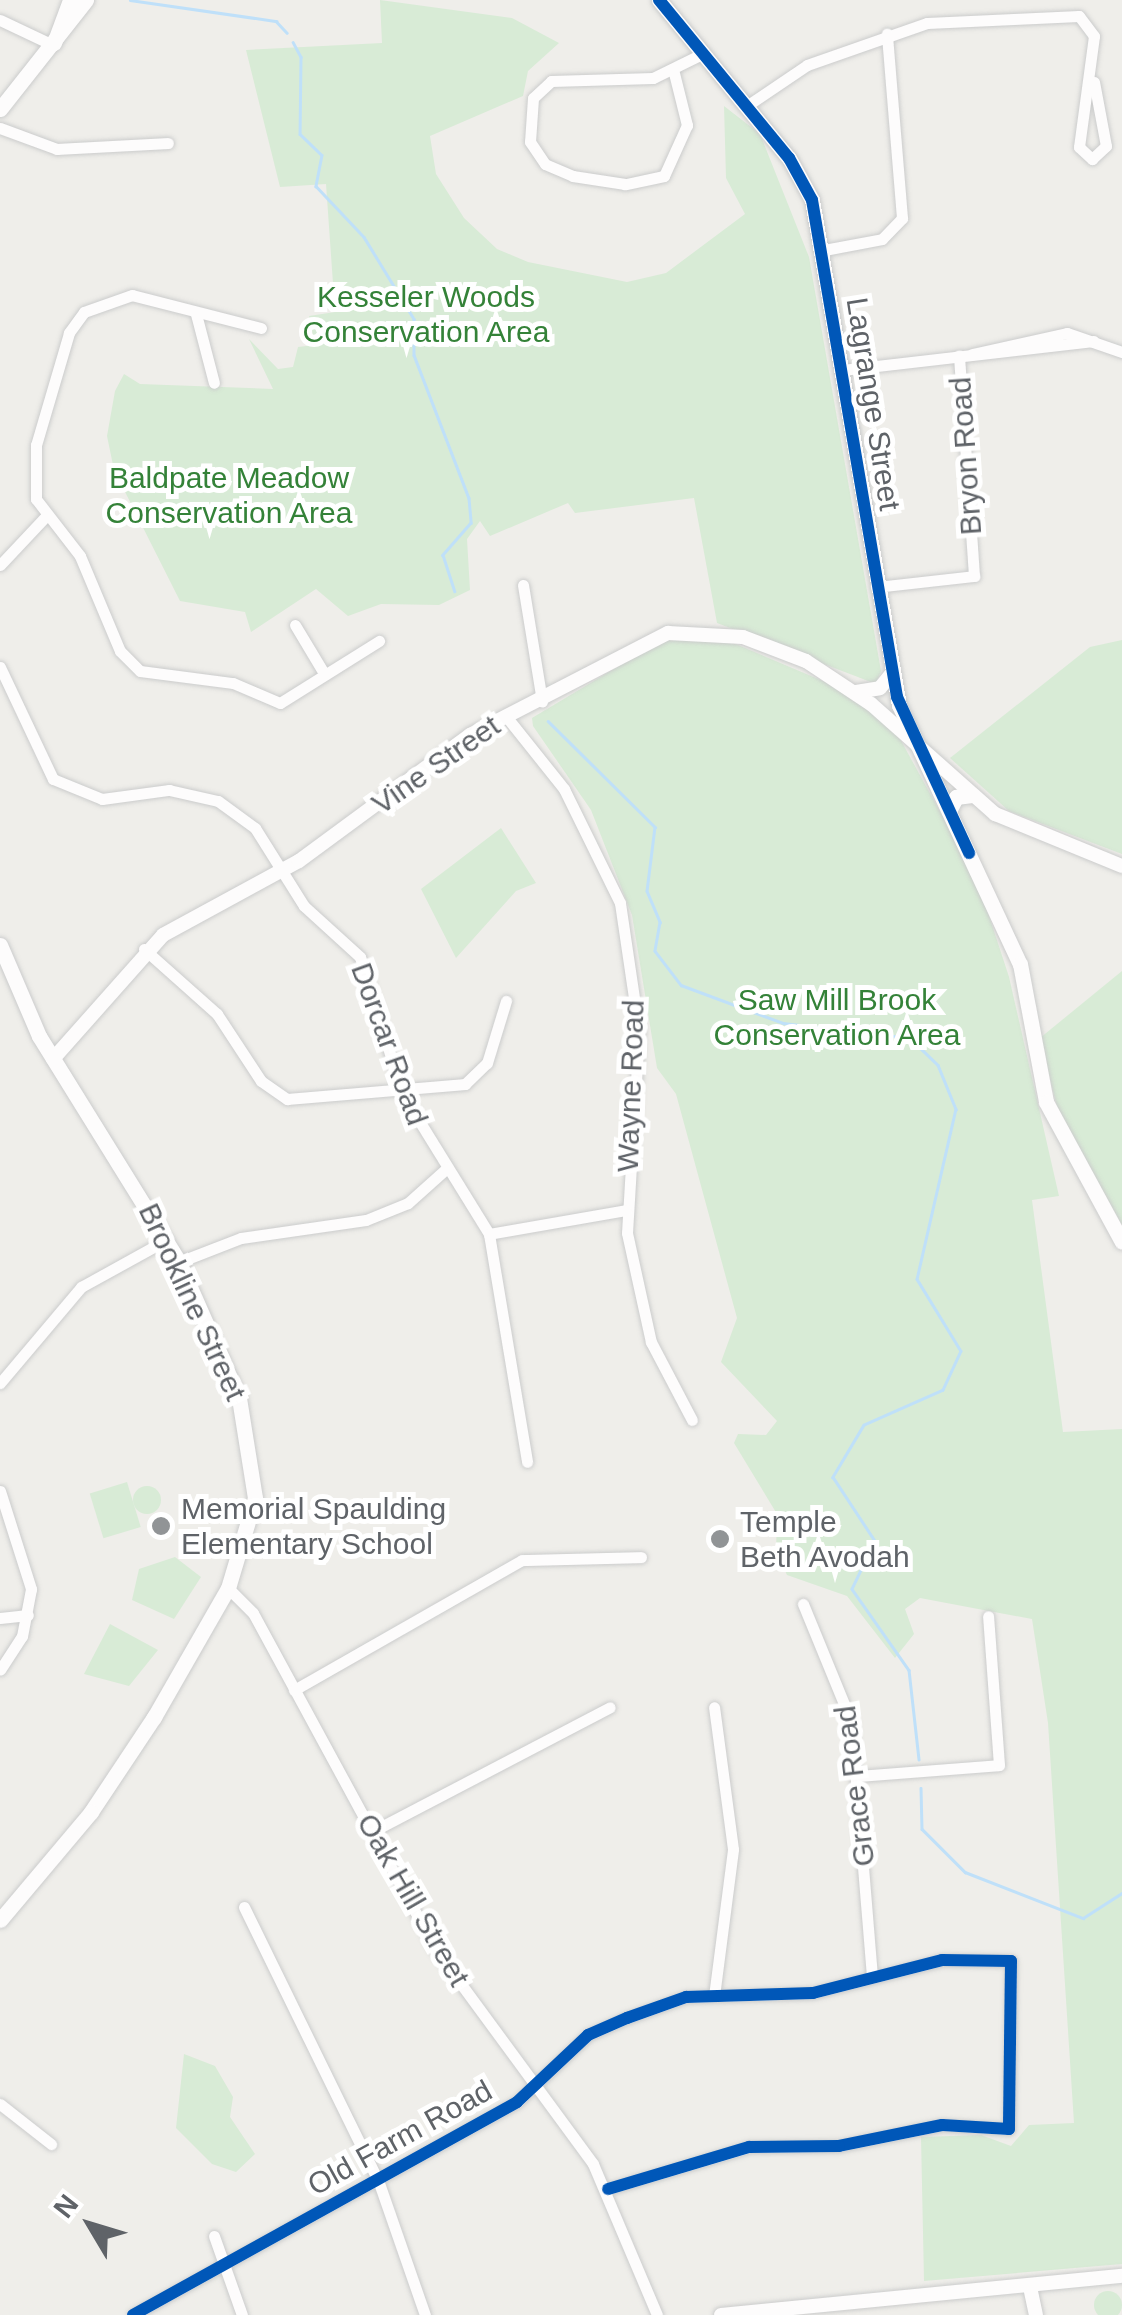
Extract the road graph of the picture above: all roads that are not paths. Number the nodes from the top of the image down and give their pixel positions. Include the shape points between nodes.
1 (70, 0) edge
2 (86, 0) edge
3 (658, 0) edge
4 (0, 20) edge
5 (887, 34) junction
6 (53, 45) junction
7 (702, 54) junction
8 (674, 73) junction
9 (1094, 82) junction
10 (748, 105) junction
11 (0, 109) edge
12 (0, 128) edge
13 (168, 144) dead end
14 (824, 250) junction
15 (196, 314) junction
16 (261, 328) dead end
17 (1122, 352) edge
18 (966, 355) junction
19 (842, 370) junction
20 (214, 382) dead end
21 (47, 515) junction
22 (0, 566) edge
23 (522, 584) dead end
24 (876, 587) junction
25 (295, 624) dead end
26 (379, 640) dead end
27 (0, 667) edge
28 (322, 670) junction
29 (892, 673) junction
30 (855, 692) junction
31 (542, 701) junction
32 (505, 715) junction
33 (916, 742) junction
34 (972, 795) junction
35 (949, 811) junction
36 (1122, 866) edge
37 (282, 872) junction
38 (0, 945) edge
39 (144, 948) junction
40 (506, 1001) dead end
41 (53, 1059) junction
42 (402, 1093) junction
43 (447, 1168) junction
44 (626, 1210) junction
45 (489, 1234) junction
46 (168, 1239) junction
47 (1122, 1242) edge
48 (180, 1262) junction
49 (0, 1383) edge
50 (692, 1420) dead end
51 (527, 1462) dead end
52 (0, 1491) edge
53 (641, 1557) dead end
54 (228, 1588) junction
55 (803, 1604) dead end
56 (28, 1615) junction
57 (988, 1616) dead end
58 (0, 1618) edge
59 (0, 1670) edge
60 (294, 1690) junction
61 (610, 1707) dead end
62 (714, 1707) dead end
63 (857, 1776) junction
64 (373, 1832) junction
65 (244, 1906) dead end
66 (0, 1920) edge
67 (872, 1977) junction
68 (714, 1996) junction
69 (539, 2088) junction
70 (0, 2104) edge
71 (50, 2144) dead end
72 (378, 2180) junction
73 (608, 2190) junction
74 (214, 2236) dead end
75 (223, 2263) junction
76 (1122, 2276) edge
77 (1030, 2287) junction
78 (133, 2315) edge
79 (242, 2315) edge
80 (424, 2315) edge
81 (657, 2315) edge
82 (721, 2315) edge
83 (1036, 2315) edge

1 - 6 main road
2 - 6 main road
3 - 7 main road, Lagrange Street
4 - 6 street
5 - 9 street via 977,18 1080,16 1094,36
5 - 10 street via 807,65
5 - 14 street via 902,218 882,239
6 - 11 main road
7 - 8 street
7 - 10 main road, Lagrange Street
8 - 8 street via 578,74 532,98 530,142 546,164 573,176 626,184 664,176 687,126
9 - 9 street via 1079,146 1092,159 1106,146
10 - 14 main road, Lagrange Street via 804,180
12 - 13 street via 57,149
14 - 19 main road, Lagrange Street
15 - 16 street
15 - 20 street
15 - 21 street via 132,295 76,319 30,472
17 - 18 street via 1061,334
18 - 19 street, Bryon Road
18 - 24 street, Bryon Road via 974,576
19 - 24 main road, Lagrange Street
21 - 22 street
21 - 28 street via 80,556 120,650 140,671 233,682 280,703
23 - 31 street
24 - 29 main road, Lagrange Street
25 - 28 street
26 - 28 street
27 - 37 street, Dorcar Road via 53,779 102,799 198,792 256,828
29 - 30 street via 876,690
29 - 33 main road, Lagrange Street
30 - 31 street, Vine Street via 779,650 685,630 635,646
30 - 33 street, Vine Street
31 - 32 street, Vine Street
32 - 37 street, Vine Street
32 - 44 street, Wayne Road via 583,821 630,941 640,1031
33 - 34 street, Vine Street
33 - 35 main road, Lagrange Street
34 - 35 main road via 956,797
34 - 36 street, Vine Street via 1010,822
35 - 47 main road, Lagrange Street via 1023,972 1046,1102
37 - 39 street, Vine Street
37 - 42 street, Dorcar Road via 367,969
38 - 41 main road, Brookline Street
39 - 41 street, Vine Street
39 - 42 street via 217,1014 260,1081 287,1100
40 - 42 street via 477,1074 436,1092
41 - 46 main road, Brookline Street
42 - 43 street, Dorcar Road
43 - 45 street, Dorcar Road
43 - 48 street via 408,1203 366,1220 242,1238
44 - 45 street
44 - 50 street, Wayne Road via 650,1342
45 - 51 street, Dorcar Road
46 - 48 main road, Brookline Street
46 - 49 street via 81,1287
48 - 54 main road, Brookline Street via 240,1398 254,1459 251,1521
52 - 56 street via 27,1564
53 - 60 street via 522,1560
54 - 60 street, Oak Hill Street via 254,1613
54 - 66 main road, Brookline Street via 110,1787
55 - 63 street, Grace Road via 842,1688
56 - 58 street
56 - 59 street
57 - 63 street via 999,1765
60 - 64 street, Oak Hill Street
61 - 64 street
62 - 68 street via 733,1849
63 - 67 street, Grace Road
64 - 69 street, Oak Hill Street via 436,1950
65 - 72 street
67 - 68 street, Old Farm Road via 814,1993
67 - 73 street, Old Farm Road via 985,1956 1011,1961 1010,2129 942,2125 839,2146 748,2147
68 - 69 street, Old Farm Road via 659,2005 588,2035
69 - 72 street, Old Farm Road
69 - 73 street, Oak Hill Street
70 - 71 street
72 - 75 street, Old Farm Road
72 - 80 street
73 - 81 street, Oak Hill Street
74 - 75 street
75 - 78 street, Old Farm Road
75 - 79 street
76 - 77 street
77 - 82 street
77 - 83 street

